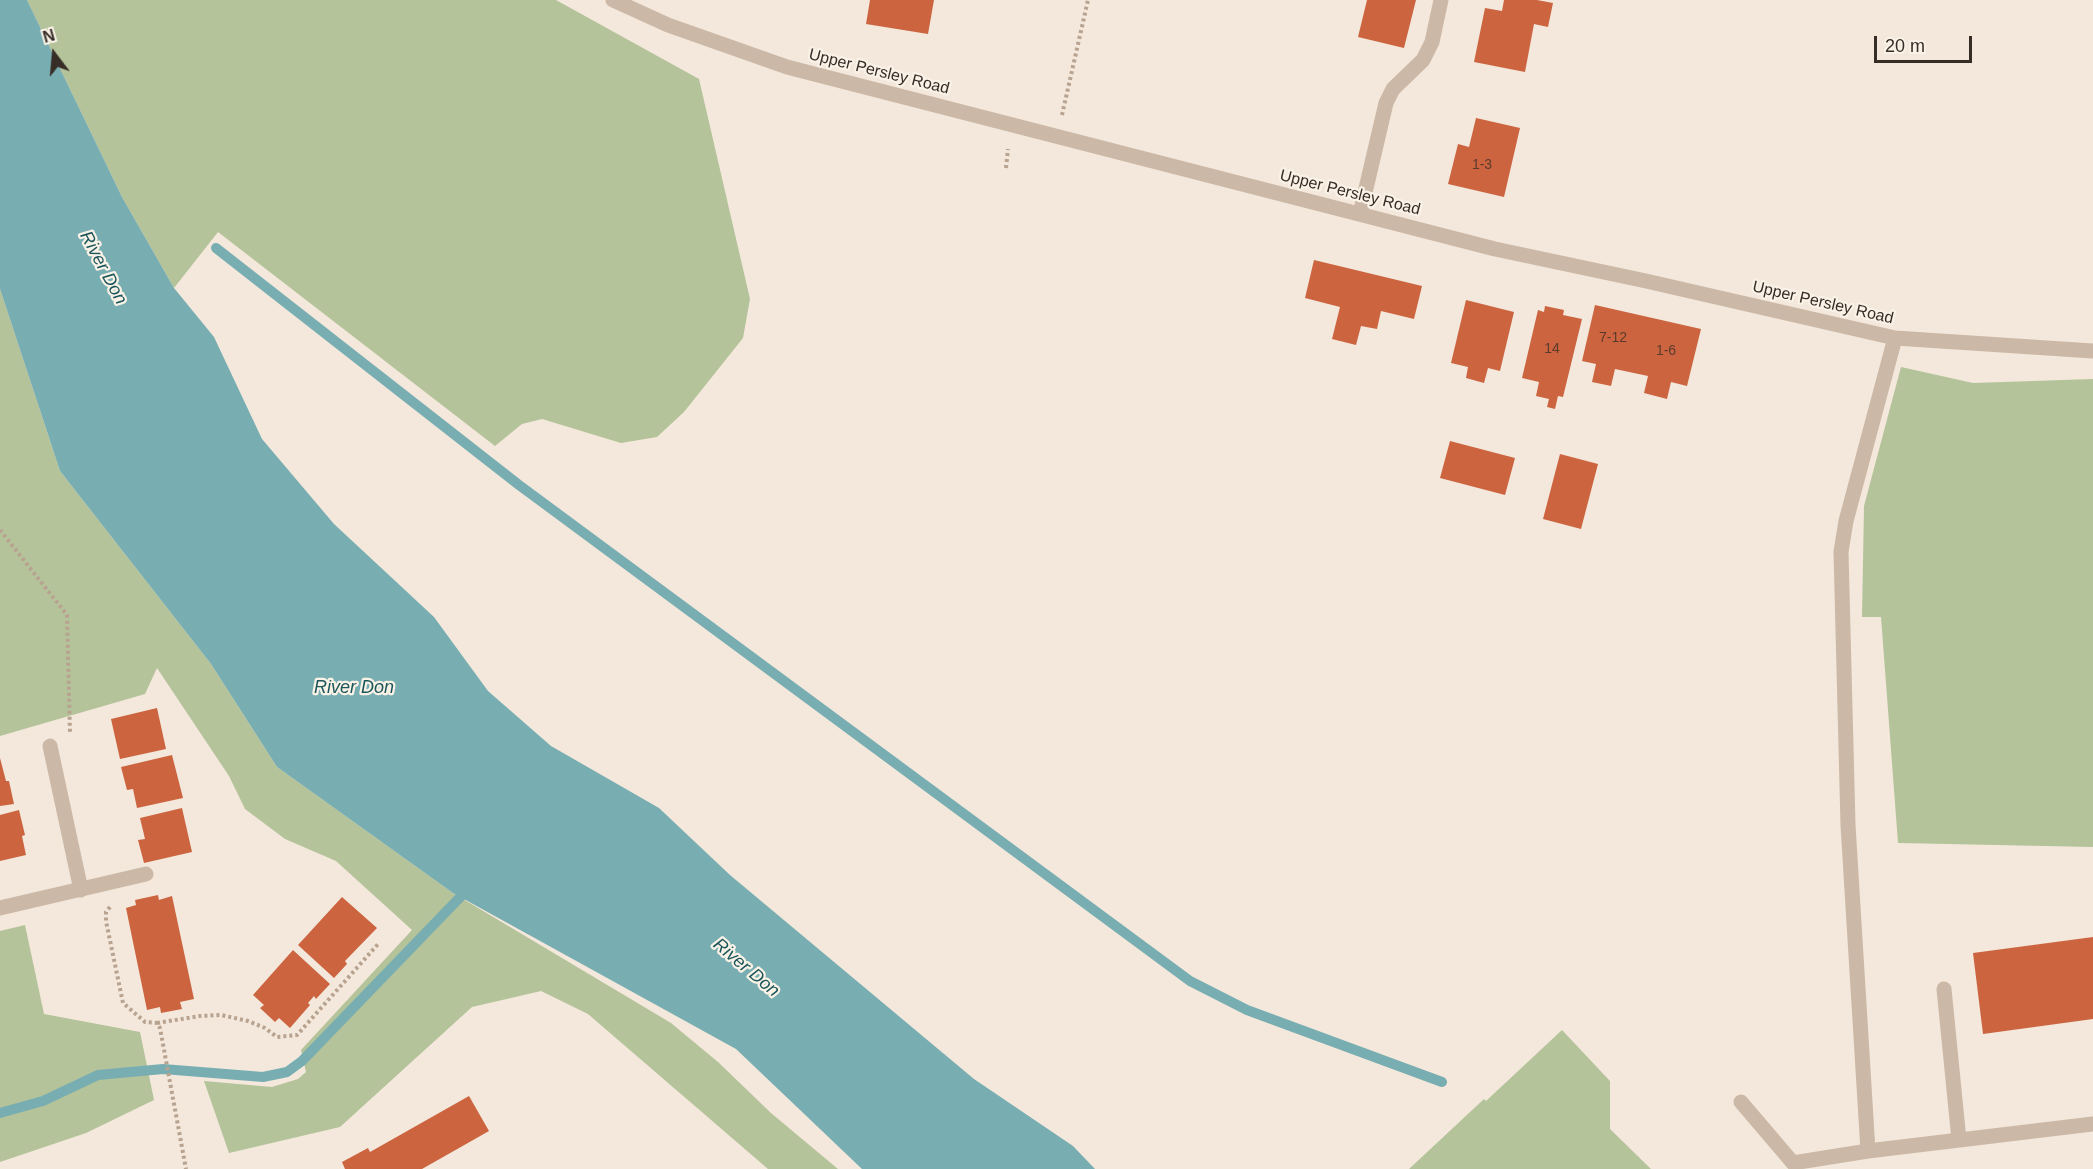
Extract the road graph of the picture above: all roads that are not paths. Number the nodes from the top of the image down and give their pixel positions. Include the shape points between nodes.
1 (613, 0) edge
2 (1441, 0) edge
3 (1359, 214) junction
4 (1895, 338) junction
5 (2093, 351) edge
6 (50, 746) road end
7 (146, 874) dead end
8 (81, 890) junction
9 (0, 908) edge
10 (1944, 989) dead end
11 (1741, 1102) dead end
12 (2093, 1124) edge
13 (1959, 1140) junction
14 (1868, 1151) junction

1 - 3 street, Upper Persley Road via 668,26 787,67
2 - 3 street via 1432,42 1423,60 1393,89 1386,103
3 - 4 street, Upper Persley Road via 1495,249
4 - 5 street, Upper Persley Road
4 - 14 street via 1841,552 1848,825
6 - 8 street
7 - 8 street
8 - 9 street
10 - 13 street
11 - 14 street via 1793,1163
12 - 13 street
13 - 14 street

